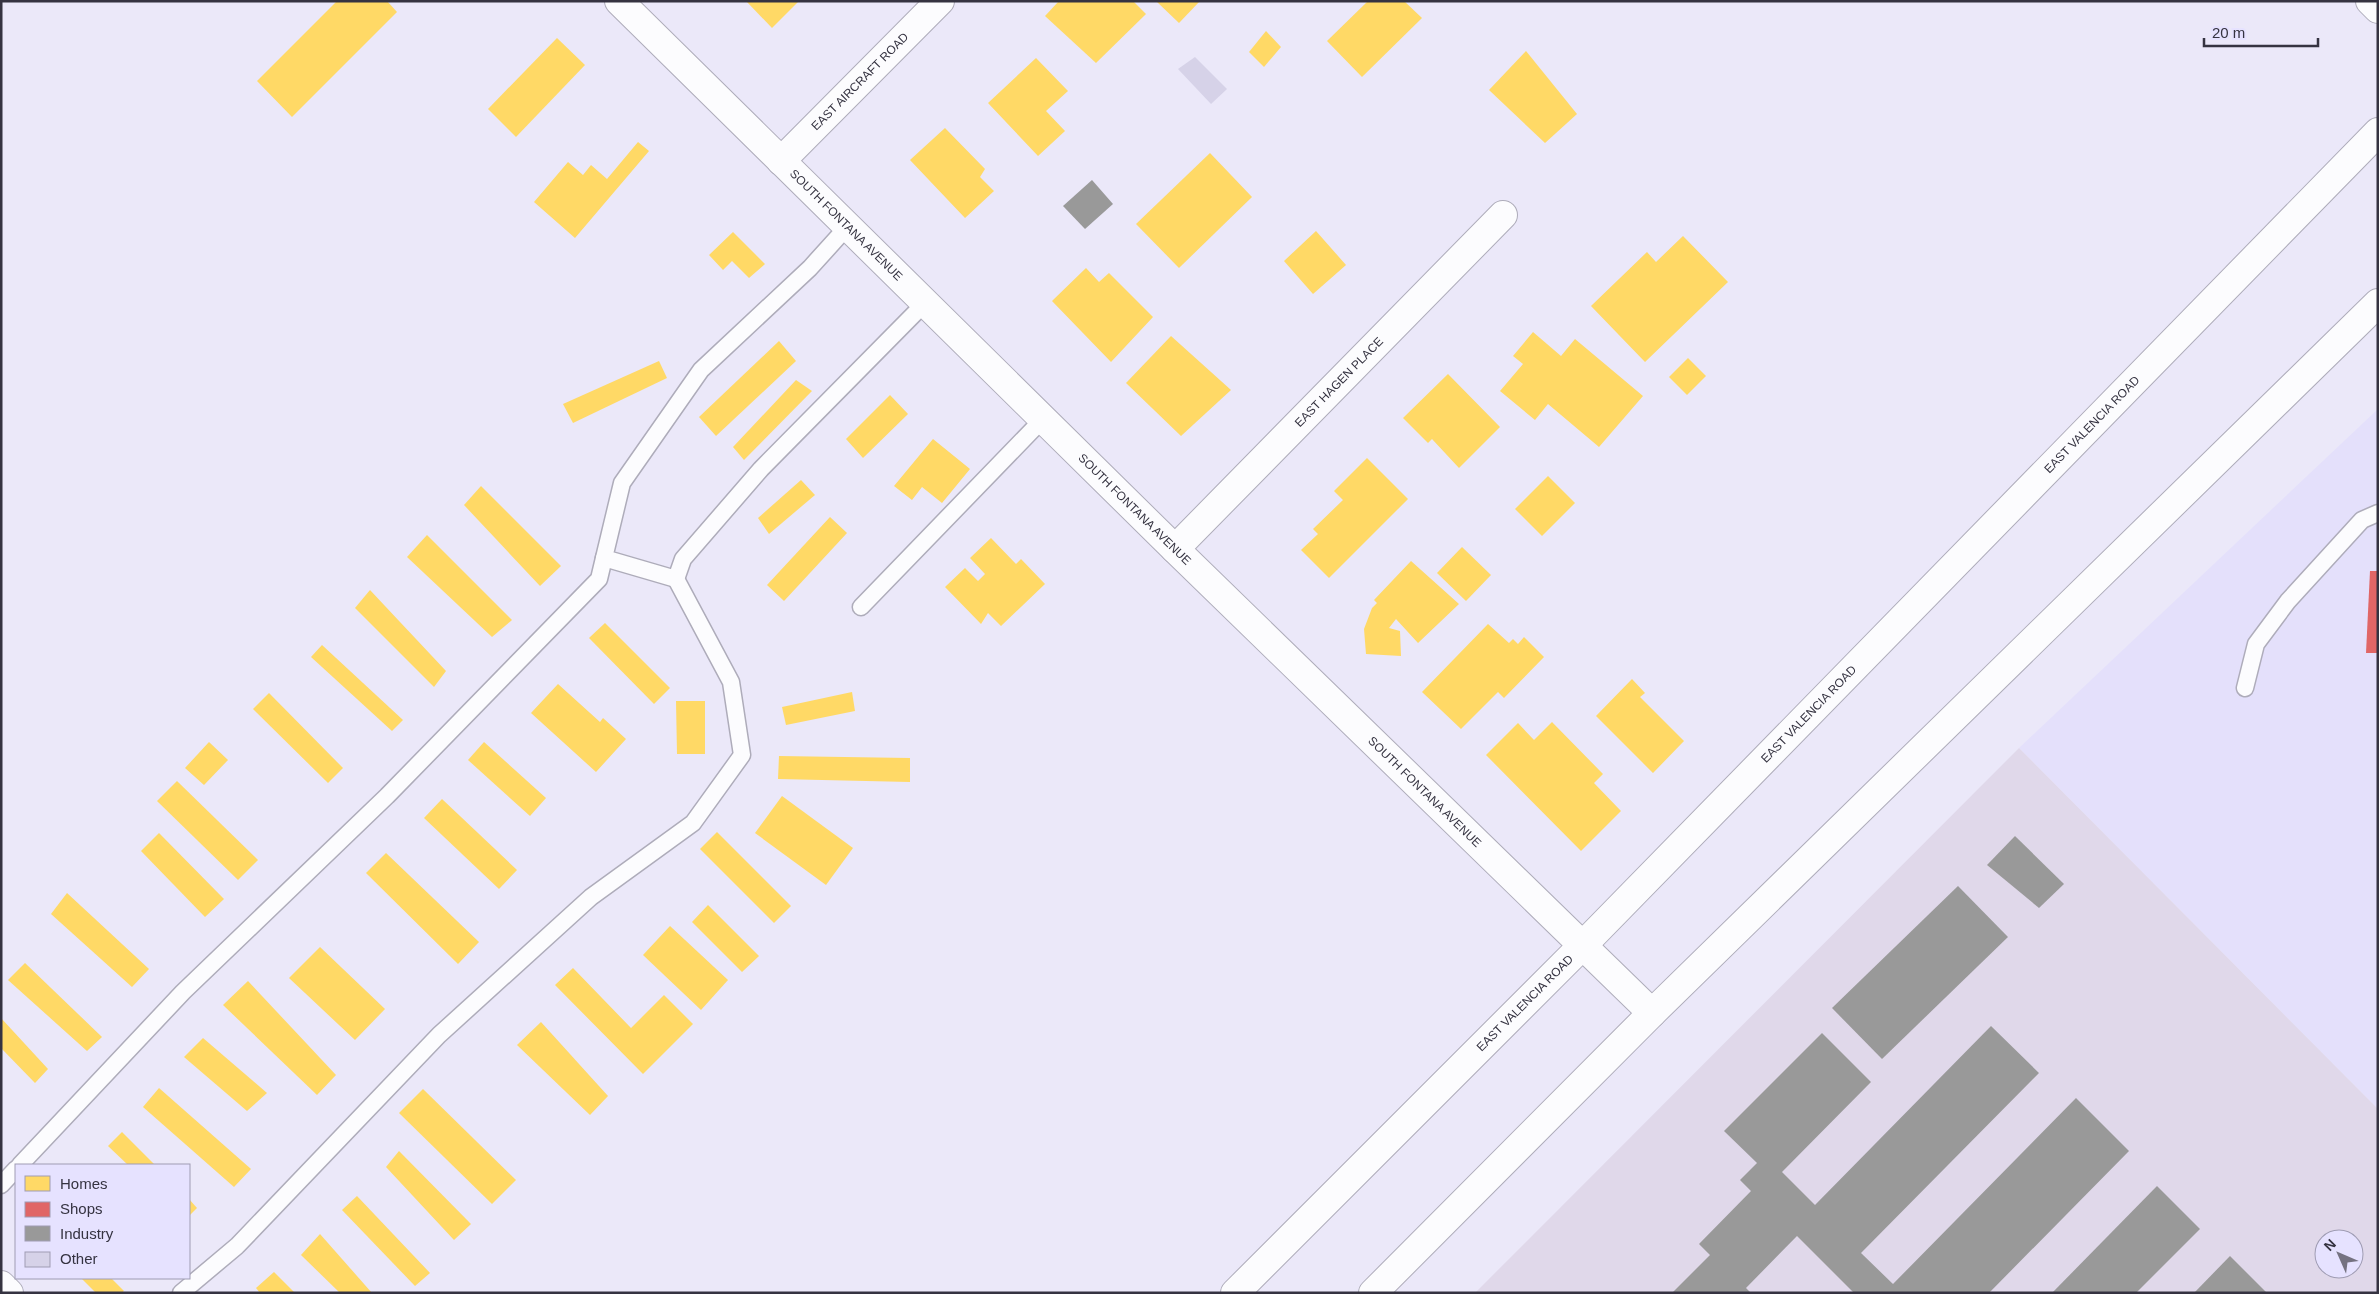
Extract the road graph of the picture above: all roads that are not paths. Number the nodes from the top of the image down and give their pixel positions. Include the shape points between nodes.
1 (619, 1) edge
2 (940, 1) edge
3 (2370, 1) edge
4 (2378, 9) edge
5 (2378, 132) edge
6 (781, 161) junction
7 (1503, 215) dead end
8 (847, 227) junction
9 (925, 303) junction
10 (2378, 303) edge
11 (1043, 420) junction
12 (2378, 512) edge
13 (1175, 549) junction
14 (604, 558) junction
15 (676, 579) junction
16 (861, 607) dead end
17 (2245, 688) dead end
18 (1583, 945) junction
19 (1652, 1013) junction
20 (21, 1164) edge
21 (15, 1170) edge
22 (1, 1185) edge
23 (1, 1285) edge
24 (9, 1293) edge
25 (181, 1293) edge
26 (1235, 1293) edge
27 (1374, 1293) edge

1 - 6 main road, SOUTH FONTANA AVENUE
2 - 6 main road, EAST AIRCRAFT ROAD
3 - 4 main road
5 - 18 main road, EAST VALENCIA ROAD
6 - 8 main road, SOUTH FONTANA AVENUE
7 - 13 main road, EAST HAGEN PLACE
8 - 9 main road, SOUTH FONTANA AVENUE
8 - 14 lane via 810,268 701,370 622,484
9 - 11 main road, SOUTH FONTANA AVENUE
9 - 15 lane via 761,469 684,559
10 - 19 main road
11 - 13 main road, SOUTH FONTANA AVENUE
11 - 16 lane
12 - 17 lane via 2362,520 2288,601 2256,644
13 - 18 main road, SOUTH FONTANA AVENUE
14 - 15 lane
14 - 20 lane via 599,579 387,796 184,992
15 - 25 lane via 730,682 742,755 693,823 591,897 439,1035 237,1246
18 - 19 main road, SOUTH FONTANA AVENUE
18 - 26 main road, EAST VALENCIA ROAD
19 - 27 main road
21 - 22 lane
23 - 24 main road

